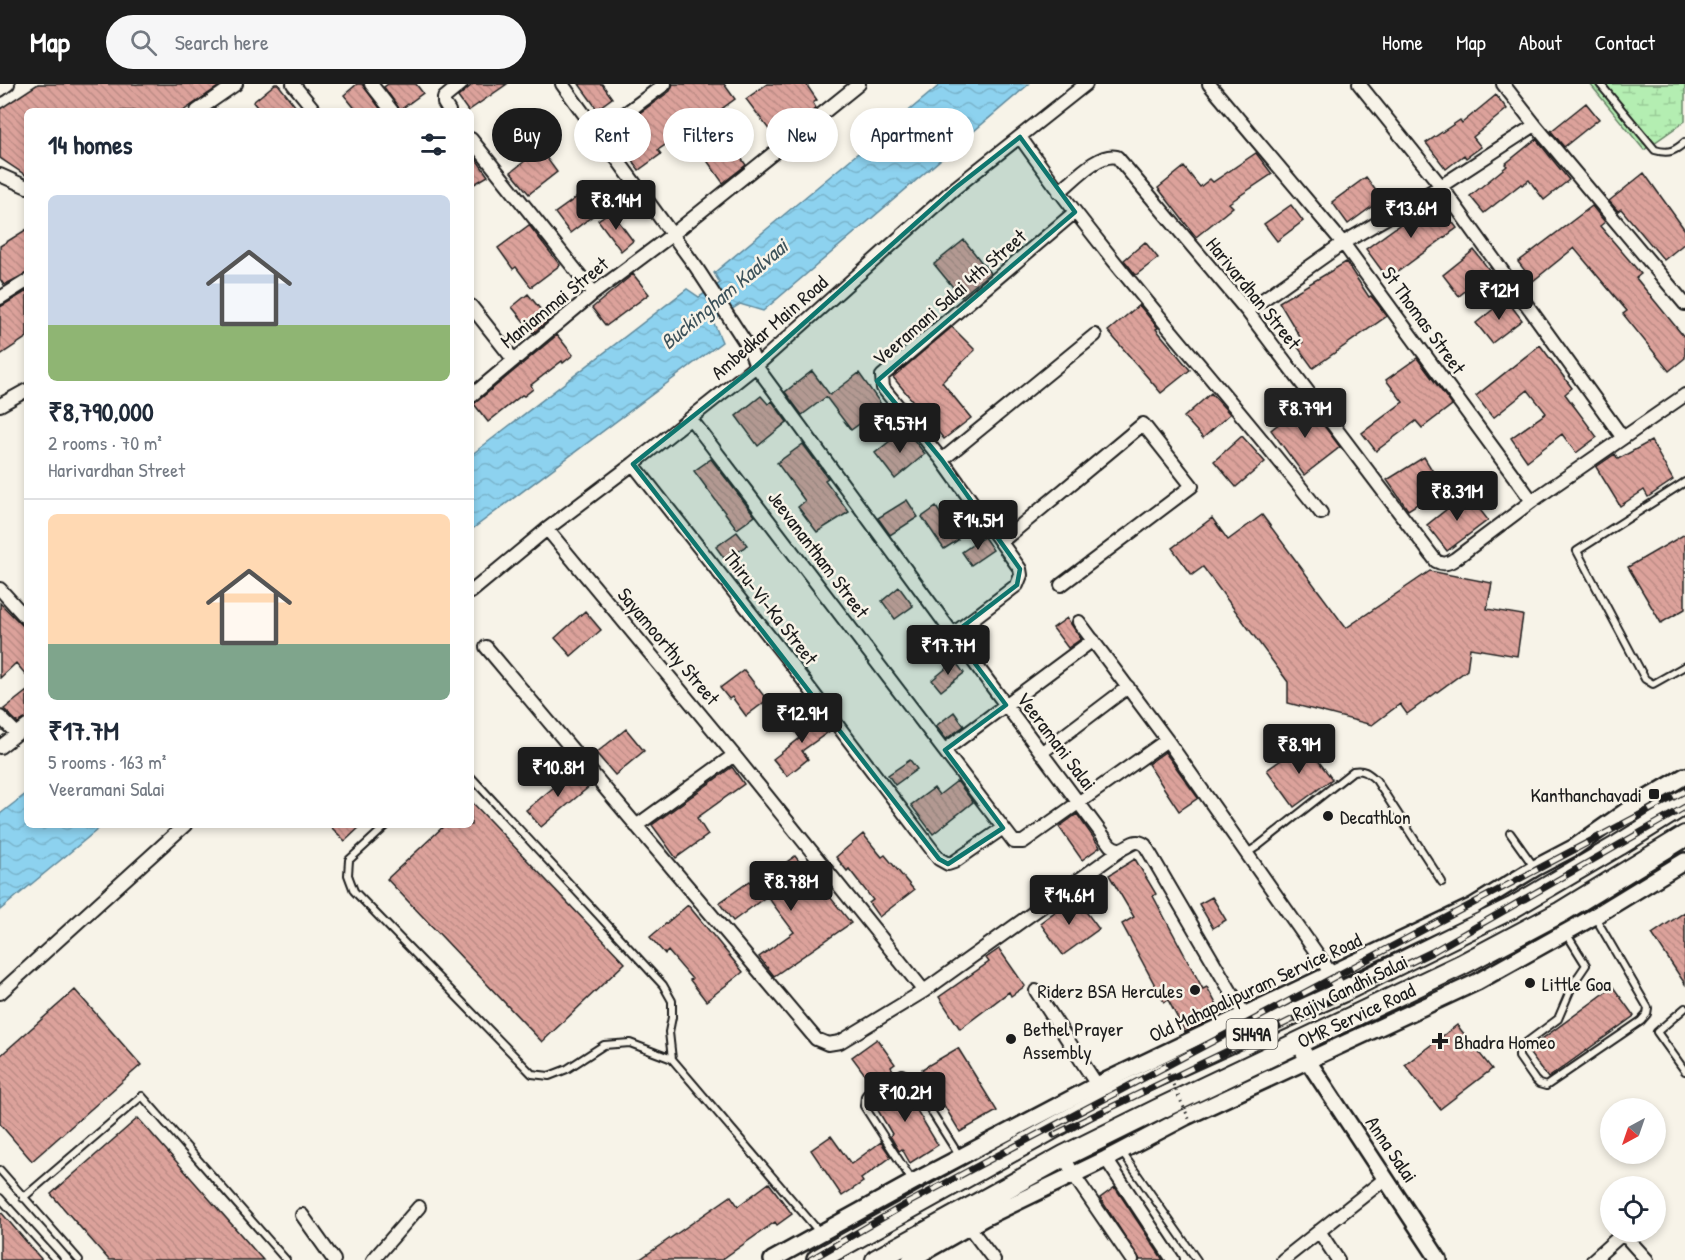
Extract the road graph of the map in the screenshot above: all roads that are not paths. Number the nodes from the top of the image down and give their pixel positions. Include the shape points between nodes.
1 (8, 84) edge
2 (237, 84) edge
3 (293, 84) edge
4 (371, 84) edge
5 (461, 84) edge
6 (562, 84) edge
7 (665, 84) edge
8 (859, 84) edge
9 (1086, 84) edge
10 (1209, 84) edge
11 (1359, 84) edge
12 (1503, 84) edge
13 (1600, 84) edge
14 (0, 90) edge
15 (201, 108) edge
16 (313, 108) edge
17 (390, 108) edge
18 (447, 108) edge
19 (580, 108) edge
20 (633, 108) edge
21 (1536, 125) junction
22 (1020, 137) junction
23 (1685, 142) edge
24 (474, 143) edge
25 (620, 162) edge
26 (0, 175) edge
27 (24, 186) edge
28 (1441, 186) junction
29 (1059, 192) junction
30 (1075, 213) junction
31 (673, 234) junction
32 (1343, 243) junction
33 (24, 283) edge
34 (594, 293) junction
35 (0, 298) edge
36 (1685, 304) edge
37 (474, 310) edge
38 (1246, 311) junction
39 (1095, 335) dead end
40 (513, 360) junction
41 (756, 366) junction
42 (24, 392) edge
43 (474, 393) edge
44 (1685, 395) edge
45 (0, 405) edge
46 (691, 418) junction
47 (1623, 438) junction
48 (942, 460) junction
49 (633, 464) junction
50 (1685, 482) edge
51 (1532, 501) junction
52 (1321, 513) dead end
53 (547, 529) junction
54 (1001, 542) junction
55 (1061, 585) dead end
56 (0, 589) edge
57 (474, 590) edge
58 (24, 616) edge
59 (1078, 622) dead end
60 (952, 634) junction
61 (1092, 640) junction
62 (486, 647) dead end
63 (1685, 666) edge
64 (1128, 687) junction
65 (1006, 705) junction
66 (0, 717) edge
67 (22, 730) edge
68 (1167, 740) junction
69 (0, 747) edge
70 (945, 750) junction
71 (1041, 753) junction
72 (734, 754) junction
73 (1685, 776) edge
74 (474, 780) edge
75 (1079, 802) junction
76 (1685, 804) edge
77 (636, 826) junction
78 (182, 828) edge
79 (384, 828) edge
80 (1002, 828) junction
81 (1510, 833) dead end
82 (1685, 836) edge
83 (1122, 849) junction
84 (1246, 853) junction
85 (1685, 861) edge
86 (1535, 868) junction
87 (1442, 882) dead end
88 (1595, 916) junction
89 (1566, 933) junction
90 (1332, 975) junction
91 (924, 991) junction
92 (1036, 992) dead end
93 (1342, 992) junction
94 (0, 993) edge
95 (1685, 1008) edge
96 (1244, 1014) junction
97 (1255, 1033) junction
98 (1299, 1043) junction
99 (672, 1059) junction
100 (1308, 1061) junction
101 (1685, 1071) edge
102 (1097, 1086) junction
103 (1120, 1151) junction
104 (1064, 1156) junction
105 (960, 1157) junction
106 (1106, 1159) junction
107 (0, 1170) edge
108 (1073, 1174) junction
109 (1386, 1178) junction
110 (913, 1182) junction
111 (0, 1198) edge
112 (23, 1198) junction
113 (419, 1207) dead end
114 (302, 1215) dead end
115 (969, 1227) junction
116 (1319, 1231) junction
117 (821, 1234) junction
118 (56, 1260) edge
119 (79, 1260) edge
120 (286, 1260) edge
121 (334, 1260) edge
122 (374, 1260) edge
123 (772, 1260) edge
124 (817, 1260) edge
125 (876, 1260) edge
126 (911, 1260) edge
127 (994, 1260) edge
128 (1132, 1260) edge
129 (1173, 1260) edge
130 (1197, 1260) edge
131 (1283, 1260) edge
132 (1338, 1260) edge
133 (1439, 1260) edge
134 (1593, 1260) edge
135 (1647, 1260) edge

1 - 14 street
2 - 15 street
3 - 16 street
4 - 17 street
5 - 18 street via 444,98
6 - 19 street, Veeramani Salai
7 - 20 street
8 - 31 street, Maniammai Street
9 - 22 street, Ambedkar Main Road
10 - 32 street, St Thomas Street
11 - 28 street
12 - 21 street
13 - 23 lane via 1655,150 1665,153
21 - 28 street
21 - 36 street
22 - 29 street
22 - 41 street, Ambedkar Main Road via 955,188
24 - 34 street
25 - 31 street, Veeramani Salai
26 - 27 street
28 - 32 street
28 - 47 street
29 - 30 street
29 - 38 street, Harivardhan Street via 1098,160 1110,155 1117,158
30 - 48 street, Veeramani Salai 4th Street via 882,376 883,388
30 - 52 street
31 - 34 street, Maniammai Street
31 - 41 street, Veeramani Salai via 749,348
32 - 38 street
32 - 51 street, St Thomas Street
33 - 35 street
34 - 40 street, Maniammai Street
37 - 40 street
38 - 51 street, Harivardhan Street via 1436,561 1449,563
39 - 48 street
40 - 43 street, Maniammai Street
41 - 46 street, Ambedkar Main Road
41 - 60 street, Veeramani Salai
42 - 45 street
44 - 47 street, Harivardhan Street
46 - 49 street, Ambedkar Main Road
46 - 70 street, Jeevanantham Street
47 - 51 street, Harivardhan Street
48 - 54 street, Veeramani Salai 4th Street
49 - 53 street, Ambedkar Main Road
49 - 80 street, Thiru-Vi-Ka Street via 792,664 939,860 954,862
50 - 63 lane via 1577,551 1645,679 1653,684
53 - 57 street, Ambedkar Main Road
53 - 72 street, Sayamoorthy Street
54 - 55 street via 1143,424 1192,486
54 - 60 street, Veeramani Salai 4th Street via 1020,569 1017,585
56 - 58 street
59 - 61 street
60 - 65 street, Veeramani Salai
61 - 64 street
61 - 65 street
62 - 77 street
64 - 68 street
64 - 71 street
65 - 70 street
65 - 71 street, Veeramani Salai
66 - 67 street
67 - 69 street
68 - 75 street
68 - 84 street
70 - 80 street, Jeevanantham Street
71 - 75 street, Veeramani Salai
72 - 77 street
72 - 91 street, Sayamoorthy Street
73 - 86 street, Old Mahapalipuram Service Road via 1575,847
74 - 99 lane via 663,985 672,1001
75 - 80 street via 1020,843 1014,842
75 - 83 street, Veeramani Salai via 1110,845
76 - 93 main road, Rajiv Gandhi Salai / SH49A via 1512,908
77 - 91 street via 816,1039 828,1044 840,1042
78 - 94 street
79 - 99 lane via 349,860 348,875 354,891 532,1074 549,1076 567,1069 604,1045 630,1043
81 - 86 lane
82 - 98 main road, Rajiv Gandhi Salai / SH49A via 1561,912
83 - 91 street
83 - 96 street via 1136,841 1145,846
84 - 87 lane via 1353,771 1361,770 1376,780
84 - 90 street
85 - 88 street, OMR Service Road
86 - 90 street, Old Mahapalipuram Service Road via 1473,906
88 - 89 street, OMR Service Road
88 - 89 lane via 1648,1008 1647,1014 1546,1086 1535,1080 1519,1051 1558,1019 1586,965
89 - 100 street, OMR Service Road via 1477,982
90 - 93 street
90 - 96 street, Old Mahapalipuram Service Road
92 - 102 street
93 - 97 main road, Rajiv Gandhi Salai / SH49A
95 - 101 lane via 1657,1032
96 - 97 street
96 - 102 street, Old Mahapalipuram Service Road
97 - 124 main road, Rajiv Gandhi Salai / SH49A via 1104,1100
98 - 100 street, Anna Salai
98 - 104 main road, Rajiv Gandhi Salai / SH49A
99 - 117 lane
100 - 103 street, OMR Service Road
100 - 109 street, Anna Salai
102 - 105 street, Old Mahapalipuram Service Road
103 - 106 street, OMR Service Road
103 - 130 lane
104 - 108 street
104 - 125 main road, Rajiv Gandhi Salai / SH49A
105 - 110 street, Old Mahapalipuram Service Road
105 - 110 lane via 914,1084 902,1073 868,1092 864,1106
106 - 108 street, OMR Service Road
106 - 129 street
107 - 112 lane
108 - 115 street, OMR Service Road
108 - 128 street
109 - 116 street
109 - 133 street, Anna Salai
110 - 117 street, Old Mahapalipuram Service Road
111 - 118 lane
112 - 119 lane
112 - 120 lane via 142,1096
113 - 122 street
114 - 121 street
115 - 126 street, OMR Service Road
115 - 127 street
116 - 131 street
116 - 132 street
117 - 123 street, Old Mahapalipuram Service Road
134 - 135 street via 1620,1236 1627,1238

